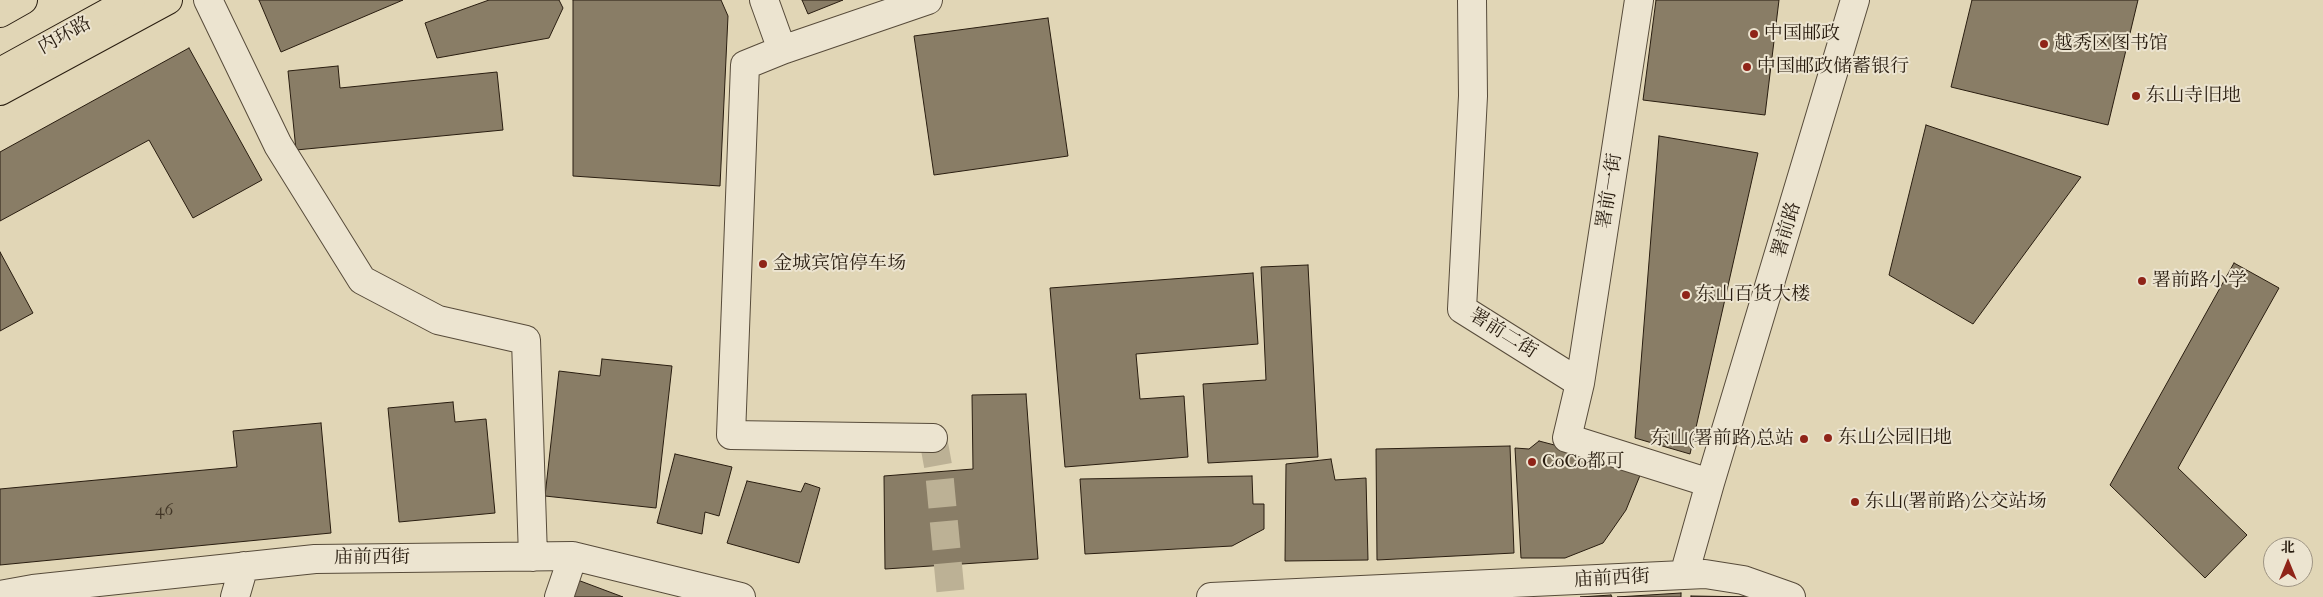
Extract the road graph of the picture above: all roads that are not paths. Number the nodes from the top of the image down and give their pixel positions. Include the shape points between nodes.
1 (11, 0) edge
2 (23, 0) edge
3 (131, 0) edge
4 (168, 0) edge
5 (208, 0) edge
6 (764, 0) edge
7 (928, 0) edge
8 (1472, 0) edge
9 (1639, 0) edge
10 (1856, 0) edge
11 (0, 6) edge
12 (0, 13) edge
13 (782, 50) junction
14 (0, 72) edge
15 (0, 91) edge
16 (1580, 383) junction
17 (932, 438) dead end
18 (1710, 483) junction
19 (573, 556) junction
20 (533, 557) junction
21 (244, 566) junction
22 (1684, 575) junction
23 (0, 595) edge
24 (235, 597) edge
25 (559, 597) edge
26 (741, 597) edge
27 (1211, 597) edge
28 (1791, 597) edge

1 - 11 main road
2 - 12 main road
3 - 14 main road, 内环路
4 - 15 main road
5 - 20 street via 278,145 362,280 438,320 526,340
6 - 13 street
7 - 13 street
8 - 16 street, 署前二街 via 1473,96 1462,309
9 - 16 street, 署前一街
10 - 18 street, 署前路
13 - 17 street via 745,65 731,435
16 - 18 street via 1567,438
18 - 22 street, 署前路
19 - 20 street, 庙前西街
19 - 25 street
19 - 26 street, 庙前西街
20 - 21 street, 庙前西街 via 315,559
21 - 23 street, 庙前西街
21 - 24 street
22 - 27 street, 庙前西街
22 - 28 street, 庙前西街 via 1705,574 1743,580

